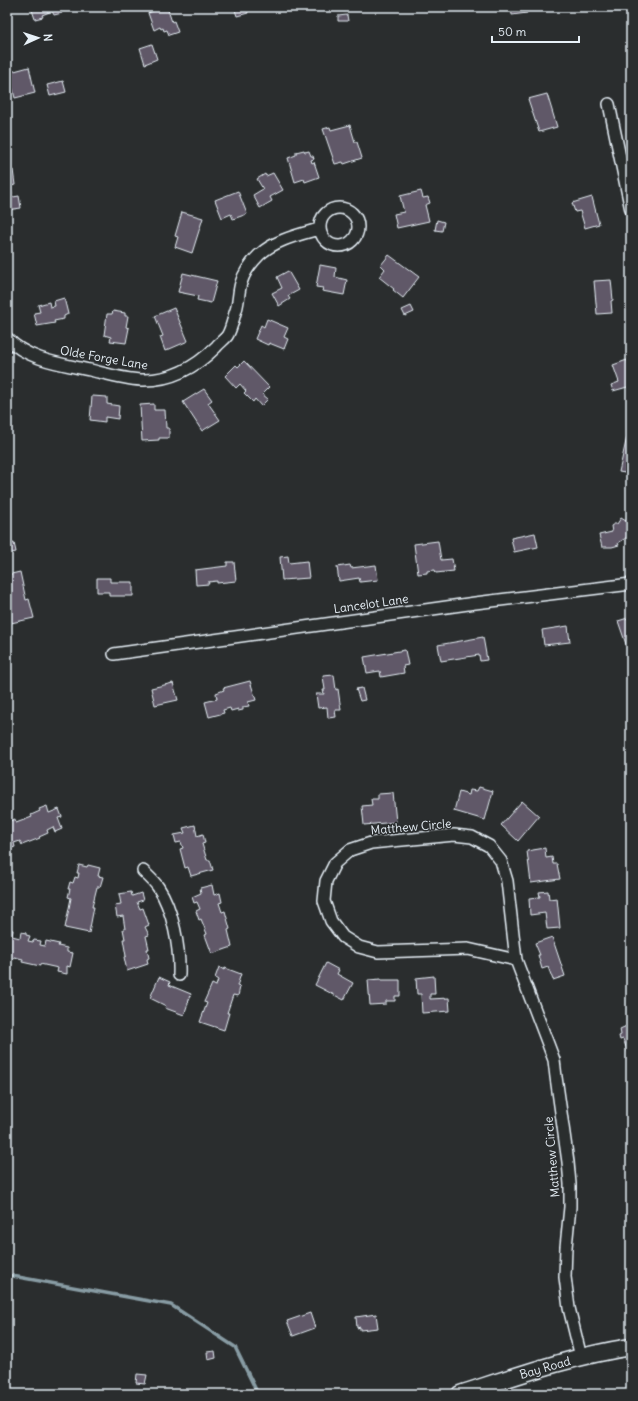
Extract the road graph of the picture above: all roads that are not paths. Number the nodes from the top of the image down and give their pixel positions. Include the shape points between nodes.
1 (609, 104) dead end
2 (631, 210) edge
3 (319, 229) dead end
4 (7, 338) edge
5 (631, 584) edge
6 (114, 654) dead end
7 (143, 871) dead end
8 (516, 960) junction
9 (179, 974) dead end
10 (631, 1347) edge
11 (581, 1357) junction
12 (460, 1394) edge

1 - 2 street
3 - 4 street, Olde Forge Lane via 284,239 259,255 249,266 241,282 236,311 227,336 185,371 162,379 141,380 117,376 54,363 29,354
5 - 6 street, Lancelot Lane via 467,604
7 - 9 street via 158,886 171,915
8 - 8 street, Matthew Circle via 507,881 501,861 489,846 472,837 454,835 372,843 350,850 335,863 326,881 324,901 331,921 343,937 359,947 378,952 468,949
8 - 11 street, Matthew Circle via 554,1060 570,1184 565,1277 569,1308
10 - 11 main road, Bay Road
11 - 12 main road, Bay Road

